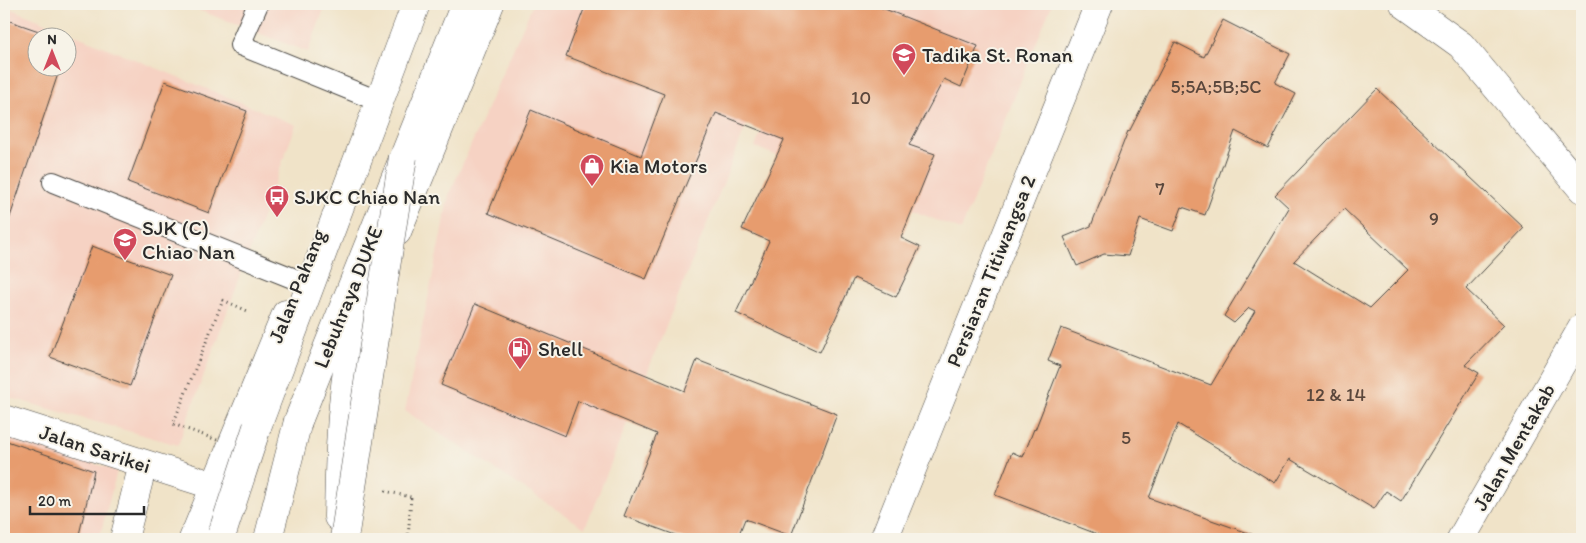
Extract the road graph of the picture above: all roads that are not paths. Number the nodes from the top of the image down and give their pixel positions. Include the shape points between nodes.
1 (258, 4) edge
2 (409, 4) edge
3 (416, 4) edge
4 (465, 4) edge
5 (490, 4) edge
6 (1099, 4) edge
7 (1404, 4) edge
8 (372, 99) junction
9 (403, 157) junction
10 (53, 182) dead end
11 (1582, 189) edge
12 (300, 281) junction
13 (1582, 328) edge
14 (4, 420) edge
15 (143, 464) junction
16 (214, 486) junction
17 (124, 539) edge
18 (193, 539) edge
19 (220, 539) edge
20 (268, 539) edge
21 (336, 539) edge
22 (344, 539) edge
23 (884, 539) edge
24 (1461, 539) edge

1 - 8 lane via 240,45
2 - 8 main road, Jalan Pahang
3 - 19 main road, Lebuhraya DUKE, bridge via 261,418
4 - 9 main road, Lebuhraya DUKE
5 - 21 main road via 356,338 349,363 340,432
6 - 23 main road, Persiaran Titiwangsa 2
7 - 11 main road via 1461,45
8 - 12 main road, Jalan Pahang
9 - 20 main road, Lebuhraya DUKE, bridge via 298,421
9 - 22 main road, bridge
10 - 12 lane
12 - 16 main road, Jalan Pahang
13 - 24 main road, Jalan Mentakab
14 - 15 main road, Jalan Sarikei
15 - 16 main road, Jalan Sarikei
15 - 17 main road
16 - 18 main road, Jalan Pahang

